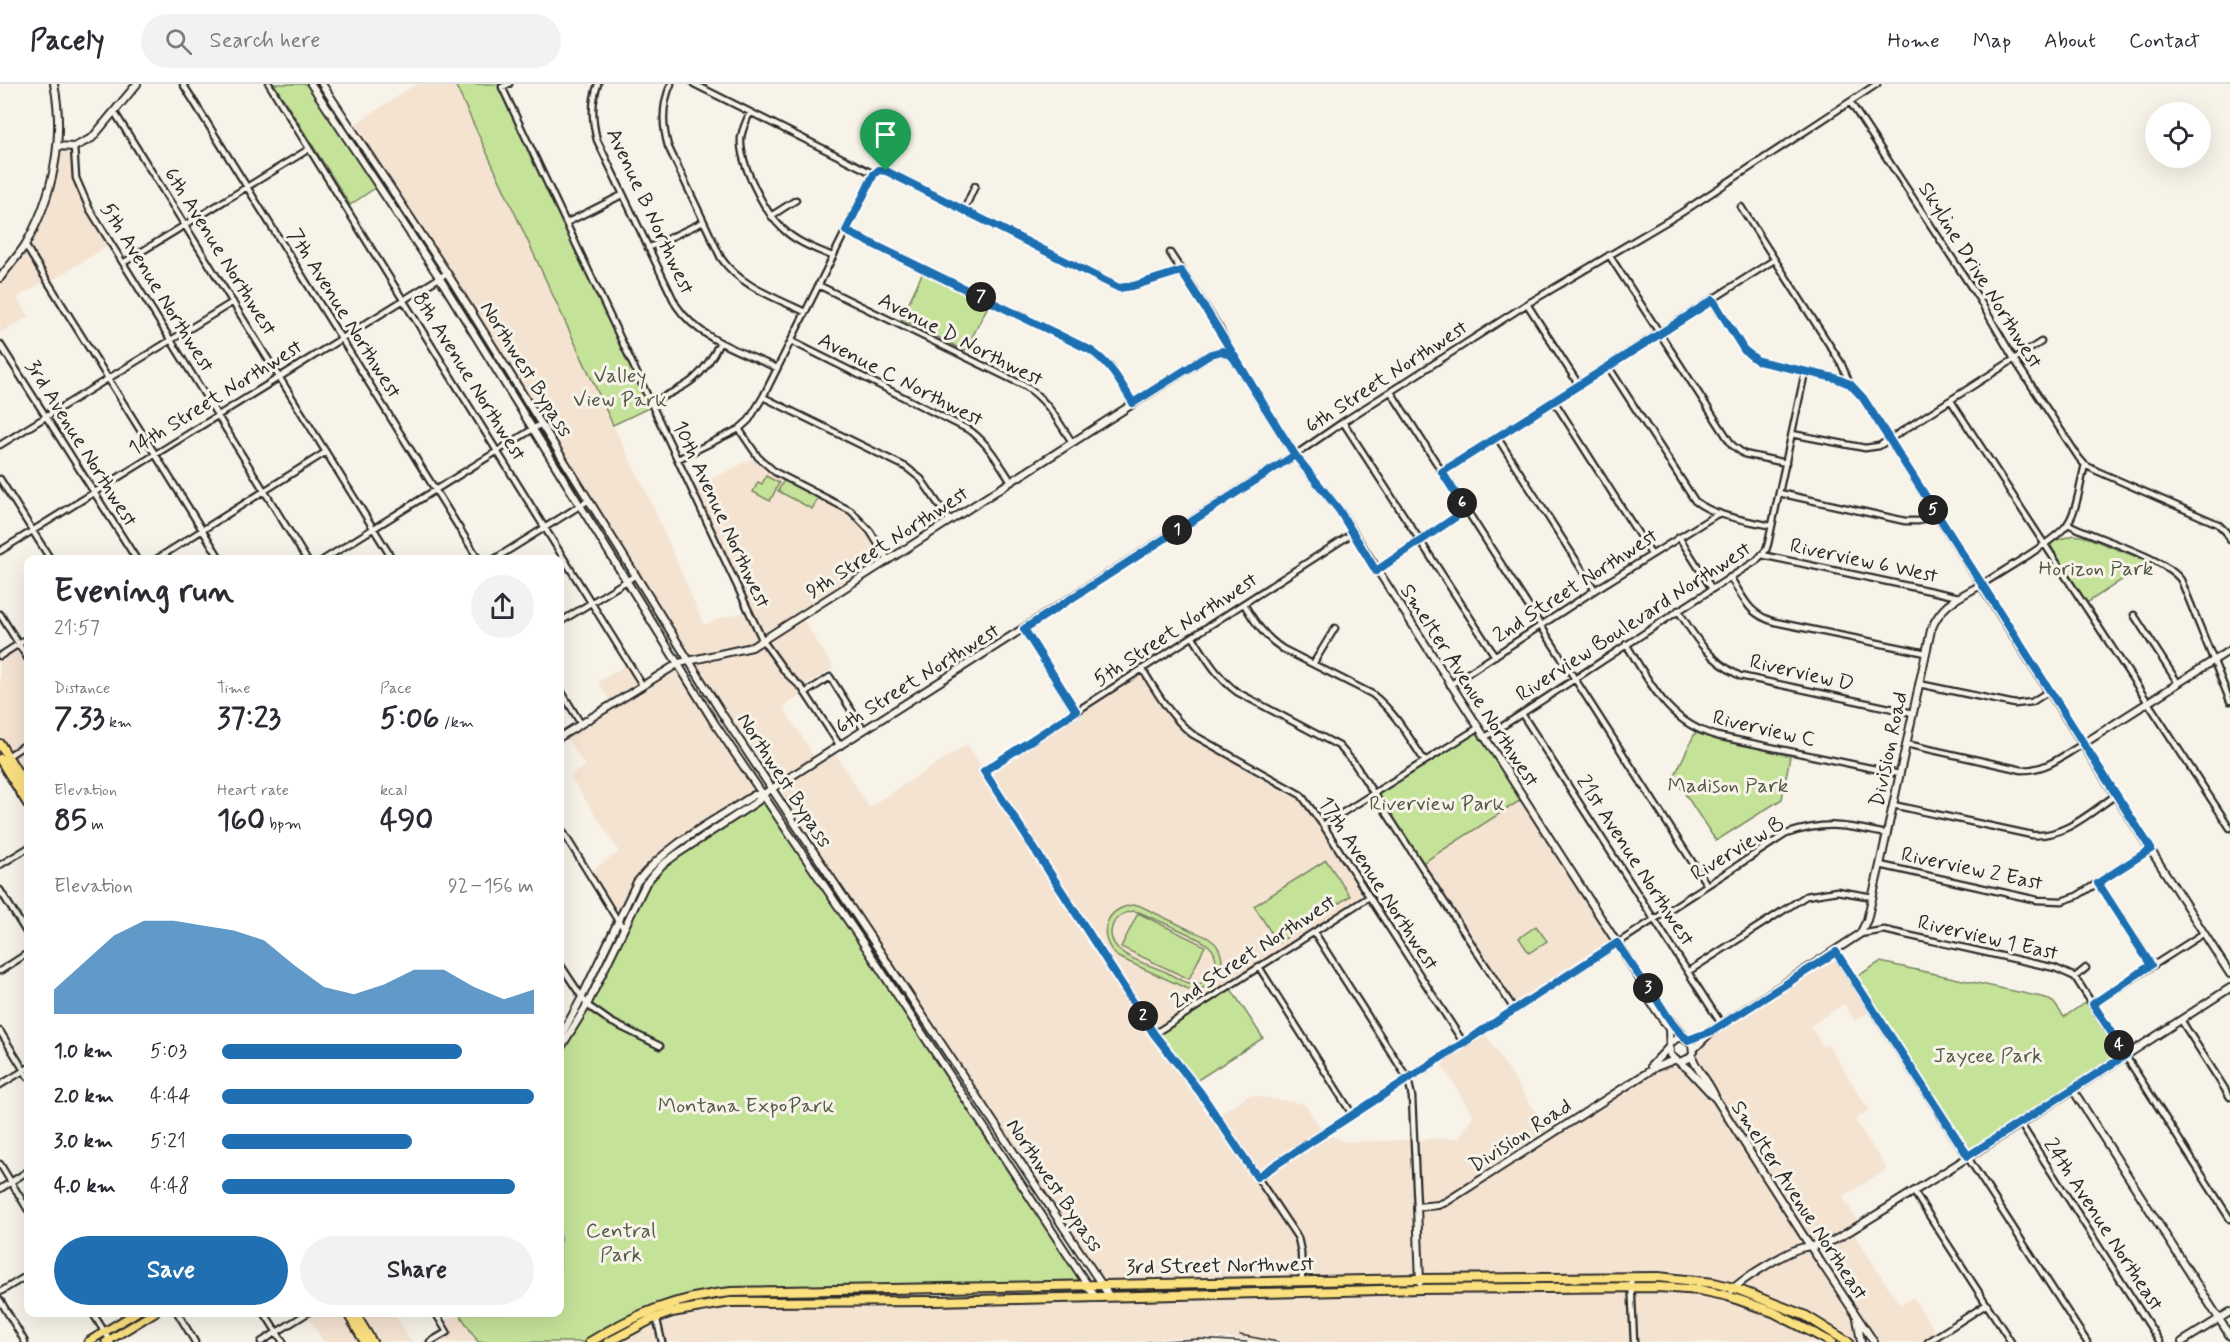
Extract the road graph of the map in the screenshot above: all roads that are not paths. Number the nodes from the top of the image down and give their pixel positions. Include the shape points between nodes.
1 (54, 84) edge
2 (137, 84) edge
3 (183, 84) edge
4 (269, 84) edge
5 (310, 84) edge
6 (322, 84) edge
7 (509, 84) edge
8 (598, 84) edge
9 (671, 84) edge
10 (693, 84) edge
11 (1877, 84) edge
12 (1850, 102) junction
13 (750, 112) junction
14 (115, 113) junction
15 (57, 146) junction
16 (74, 147) junction
17 (309, 149) junction
18 (874, 174) junction
19 (975, 186) dead end
20 (247, 187) junction
21 (622, 195) junction
22 (796, 200) dead end
23 (1741, 207) dead end
24 (964, 210) junction
25 (771, 216) junction
26 (703, 222) junction
27 (567, 223) junction
28 (185, 224) junction
29 (846, 231) junction
30 (25, 245) junction
31 (648, 248) junction
32 (1170, 253) dead end
33 (1610, 255) junction
34 (832, 256) junction
35 (1774, 260) junction
36 (123, 263) junction
37 (1181, 271) junction
38 (447, 273) junction
39 (439, 277) junction
40 (0, 278) edge
41 (818, 285) junction
42 (403, 300) junction
43 (1713, 300) junction
44 (233, 302) junction
45 (1527, 304) junction
46 (805, 312) junction
47 (1660, 333) junction
48 (342, 338) junction
49 (170, 340) junction
50 (791, 341) junction
51 (720, 342) junction
52 (2041, 342) dead end
53 (0, 344) edge
54 (1222, 351) joint
55 (1233, 357) junction
56 (2014, 359) junction
57 (1608, 366) junction
58 (777, 368) junction
59 (1805, 372) junction
60 (280, 376) junction
61 (107, 378) junction
62 (1850, 384) junction
63 (1579, 385) junction
64 (1391, 392) junction
65 (763, 397) junction
66 (1554, 401) junction
67 (1951, 401) junction
68 (651, 402) junction
69 (1133, 403) junction
70 (217, 415) junction
71 (46, 416) junction
72 (1343, 422) junction
73 (541, 424) junction
74 (534, 429) junction
75 (739, 429) junction
76 (1792, 434) junction
77 (1497, 437) junction
78 (1889, 440) junction
79 (1072, 442) junction
80 (0, 445) edge
81 (498, 451) junction
82 (326, 453) junction
83 (155, 454) junction
84 (1295, 455) junction
85 (678, 459) junction
86 (1786, 463) junction
87 (2085, 465) junction
88 (1442, 472) junction
89 (0, 479) edge
90 (1011, 481) junction
91 (436, 489) junction
92 (94, 491) junction
93 (265, 491) junction
94 (1779, 493) junction
95 (589, 500) junction
96 (581, 505) junction
97 (1466, 510) junction
98 (1934, 512) junction
99 (1719, 513) junction
100 (950, 521) junction
101 (2068, 524) junction
102 (1771, 526) junction
103 (373, 528) junction
104 (544, 528) junction
105 (32, 530) junction
106 (202, 530) junction
107 (1353, 533) junction
108 (1679, 537) junction
109 (2230, 540) edge
110 (1420, 541) junction
111 (2044, 544) junction
112 (0, 551) edge
113 (1651, 554) junction
114 (48, 555) edge
115 (134, 555) edge
116 (163, 555) edge
117 (218, 555) edge
118 (304, 555) edge
119 (331, 555) edge
120 (390, 555) edge
121 (476, 555) edge
122 (501, 555) edge
123 (561, 555) edge
124 (1762, 555) junction
125 (564, 560) edge
126 (888, 560) junction
127 (1376, 571) junction
128 (636, 575) junction
129 (1730, 578) junction
130 (627, 581) junction
131 (1981, 585) junction
132 (1712, 589) junction
133 (1595, 590) junction
134 (1959, 597) junction
135 (591, 603) junction
136 (1244, 604) junction
137 (1678, 610) junction
138 (0, 614) edge
139 (2134, 615) dead end
140 (564, 620) edge
141 (1539, 626) junction
142 (1335, 628) dead end
143 (1024, 629) junction
144 (1193, 637) junction
145 (763, 640) junction
146 (24, 641) edge
147 (19, 644) junction
148 (1626, 644) junction
149 (2230, 650) edge
150 (24, 652) edge
151 (1926, 653) junction
152 (0, 656) edge
153 (1495, 656) junction
154 (688, 659) junction
155 (2214, 660) junction
156 (679, 663) junction
157 (1313, 664) junction
158 (1143, 670) junction
159 (1575, 680) junction
160 (2178, 683) junction
161 (1919, 684) junction
162 (1450, 685) junction
163 (643, 686) junction
164 (2049, 691) junction
165 (805, 693) junction
166 (564, 696) edge
167 (2230, 700) edge
168 (2147, 703) junction
169 (1076, 711) junction
170 (1913, 713) junction
171 (1522, 714) junction
172 (581, 724) junction
173 (1478, 728) junction
174 (864, 730) junction
175 (564, 735) edge
176 (1484, 738) junction
177 (0, 744) edge
178 (1906, 744) junction
179 (2083, 744) junction
180 (24, 745) edge
181 (840, 746) junction
182 (2, 759) edge
183 (1424, 760) junction
184 (1899, 774) junction
185 (24, 785) edge
186 (771, 789) junction
187 (1374, 792) junction
188 (762, 795) junction
189 (2116, 795) junction
190 (24, 797) edge
191 (1893, 805) junction
192 (1323, 825) junction
193 (2230, 828) edge
194 (564, 833) edge
195 (1887, 834) junction
196 (2151, 849) junction
197 (24, 850) edge
198 (0, 865) edge
199 (1880, 866) junction
200 (2098, 883) junction
201 (1707, 885) junction
202 (0, 890) edge
203 (1369, 897) junction
204 (1873, 897) junction
205 (1654, 918) junction
206 (618, 921) junction
207 (623, 927) junction
208 (24, 929) edge
209 (1314, 932) junction
210 (2204, 933) junction
211 (1860, 934) junction
212 (1617, 943) junction
213 (1836, 952) junction
214 (24, 956) edge
215 (2151, 965) junction
216 (1259, 968) junction
217 (2086, 968) dead end
218 (0, 971) edge
219 (564, 971) edge
220 (1689, 971) junction
221 (2230, 974) edge
222 (2075, 977) junction
223 (1642, 983) junction
224 (2230, 988) edge
225 (581, 999) junction
226 (2093, 1004) junction
227 (587, 1005) junction
228 (1514, 1009) junction
229 (2181, 1020) junction
230 (1722, 1025) junction
231 (0, 1031) edge
232 (564, 1031) edge
233 (1712, 1031) junction
234 (1154, 1034) junction
235 (1687, 1039) junction
236 (564, 1042) edge
237 (1463, 1042) junction
238 (1670, 1045) junction
239 (660, 1046) dead end
240 (1692, 1053) junction
241 (2126, 1055) junction
242 (1677, 1061) junction
243 (24, 1066) edge
244 (24, 1070) edge
245 (1408, 1079) junction
246 (1636, 1079) junction
247 (0, 1085) edge
248 (2073, 1090) junction
249 (2230, 1096) edge
250 (1716, 1099) junction
251 (1352, 1114) junction
252 (2020, 1123) junction
253 (1968, 1156) junction
254 (0, 1164) edge
255 (24, 1174) edge
256 (1257, 1177) junction
257 (11, 1182) junction
258 (0, 1189) edge
259 (1914, 1192) junction
260 (24, 1203) edge
261 (1417, 1207) junction
262 (2230, 1219) edge
263 (1810, 1246) junction
264 (24, 1277) edge
265 (1632, 1278) junction
266 (1420, 1280) junction
267 (1302, 1282) junction
268 (1087, 1285) junction
269 (1102, 1285) junction
270 (1632, 1287) junction
271 (1734, 1288) junction
272 (1420, 1289) junction
273 (1302, 1291) junction
274 (0, 1292) edge
275 (1728, 1296) junction
276 (1096, 1298) junction
277 (1110, 1298) junction
278 (0, 1300) edge
279 (1987, 1304) junction
280 (654, 1308) junction
281 (2230, 1312) edge
282 (95, 1317) edge
283 (129, 1317) edge
284 (146, 1317) edge
285 (180, 1317) edge
286 (267, 1317) edge
287 (301, 1317) edge
288 (349, 1317) edge
289 (357, 1317) edge
290 (438, 1317) edge
291 (656, 1318) junction
292 (1857, 1318) junction
293 (2219, 1319) junction
294 (104, 1332) junction
295 (277, 1332) junction
296 (2230, 1336) edge
297 (606, 1339) edge
298 (109, 1341) edge
299 (1932, 1341) edge
300 (26, 1342) edge
301 (88, 1342) edge
302 (195, 1342) edge
303 (261, 1342) edge
304 (283, 1342) edge
305 (365, 1342) edge
306 (372, 1342) edge
307 (430, 1342) edge
308 (590, 1342) edge
309 (662, 1342) edge
310 (1634, 1342) edge
311 (1831, 1342) edge
312 (1848, 1342) edge
313 (1861, 1342) edge
314 (1874, 1342) edge
315 (2011, 1342) edge
316 (2087, 1342) edge
317 (2160, 1342) edge
318 (2182, 1342) edge

1 - 15 street
2 - 14 street
3 - 20 street, 7th Avenue Northwest
4 - 17 street, 8th Avenue Northwest
5 - 39 street, Northwest Bypass
6 - 38 street, Northwest Bypass
7 - 27 street, 10th Avenue Northwest via 502,87
8 - 21 street, Avenue B Northwest via 592,120
9 - 26 street, Avenue C Northwest via 664,109 665,134
10 - 13 street
11 - 12 street, 6th Street Northwest
12 - 33 street, 6th Street Northwest
12 - 56 street, Skyline Drive Northwest
13 - 18 street
13 - 25 street via 741,137 743,158
14 - 16 street via 92,138
14 - 28 street, 6th Avenue Northwest
15 - 16 street
15 - 30 street via 50,186
16 - 36 street, 5th Avenue Northwest via 76,178 82,194
17 - 20 street
17 - 42 street, 8th Avenue Northwest
18 - 24 street via 886,171
18 - 29 street
19 - 24 street
20 - 28 street
20 - 48 street, 7th Avenue Northwest
21 - 27 street
21 - 31 street, Avenue B Northwest
22 - 25 street
23 - 35 street
24 - 37 street via 1119,288
25 - 34 street via 791,236
26 - 31 street
26 - 46 street, Avenue C Northwest via 721,258 740,279
27 - 68 street, 10th Avenue Northwest
28 - 36 street
28 - 44 street, 6th Avenue Northwest
29 - 34 street
29 - 69 street via 1090,350 1111,368
30 - 40 street
30 - 61 street
31 - 51 street, Avenue B Northwest via 681,313
32 - 37 street
33 - 45 street, 6th Street Northwest
33 - 47 street
34 - 41 street
35 - 43 street
35 - 62 street via 1841,363
36 - 49 street, 5th Avenue Northwest
37 - 55 street via 1220,329
38 - 39 street, 14th Street Northwest
38 - 73 street, Northwest Bypass
39 - 42 street, 14th Street Northwest
39 - 74 street, Northwest Bypass
41 - 46 street
41 - 79 street, Avenue D Northwest via 1025,386 1047,404
42 - 48 street, 14th Street Northwest
42 - 81 street, 8th Avenue Northwest
43 - 47 street
43 - 59 street via 1744,350 1758,361
44 - 49 street
44 - 60 street, 6th Avenue Northwest
45 - 63 street
45 - 64 street, 6th Street Northwest
46 - 50 street
47 - 57 street
47 - 86 street via 1732,445 1744,454
48 - 60 street, 14th Street Northwest
48 - 91 street, 7th Avenue Northwest
49 - 61 street
49 - 70 street, 5th Avenue Northwest
50 - 58 street
50 - 90 street, Avenue C Northwest via 972,431 993,453
51 - 58 street, Avenue B Northwest
51 - 68 street via 712,360 691,383
52 - 56 street
53 - 71 street, 3rd Avenue Northwest
54 - 55 street, Smelter Avenue Northwest
54 - 69 street, 9th Street Northwest
55 - 84 street, Smelter Avenue Northwest
56 - 67 street
56 - 87 street, Skyline Drive Northwest
57 - 63 street
57 - 99 street, Riverview 6 West via 1695,501
58 - 65 street
59 - 62 street
59 - 76 street, Riverview Boulevard Northwest
60 - 70 street, 14th Street Northwest
60 - 82 street, 6th Avenue Northwest
61 - 71 street
61 - 83 street
62 - 78 street
63 - 66 street
64 - 72 street, 6th Street Northwest
64 - 88 street
65 - 75 street
65 - 100 street via 906,467 927,487
66 - 77 street
66 - 113 street
67 - 78 street
67 - 111 street
68 - 85 street, 10th Avenue Northwest
69 - 79 street, 9th Street Northwest
70 - 83 street, 14th Street Northwest
70 - 93 street, 5th Avenue Northwest
71 - 80 street
71 - 92 street, 3rd Avenue Northwest
72 - 84 street, 6th Street Northwest
72 - 110 street
73 - 74 street
73 - 95 street, Northwest Bypass
74 - 81 street
74 - 96 street, Northwest Bypass
75 - 85 street
75 - 126 street via 758,457 775,472 861,519
76 - 78 street via 1865,448
76 - 86 street, Riverview Boulevard Northwest
77 - 88 street
77 - 133 street
78 - 98 street
79 - 90 street, 9th Street Northwest
81 - 91 street
81 - 104 street, 8th Avenue Northwest
82 - 93 street
82 - 103 street, 6th Avenue Northwest
83 - 92 street, 14th Street Northwest
83 - 106 street
84 - 107 street, Smelter Avenue Northwest
84 - 143 street, 6th Street Northwest
85 - 145 street, 10th Avenue Northwest
86 - 94 street, Riverview Boulevard Northwest
87 - 101 street
87 - 109 street via 2218,524
88 - 97 street
89 - 105 street
90 - 100 street, 9th Street Northwest
91 - 103 street
91 - 121 street, 7th Avenue Northwest
92 - 105 street, 14th Street Northwest
92 - 115 street, 3rd Avenue Northwest
93 - 106 street
93 - 118 street, 5th Avenue Northwest
94 - 98 street via 1905,521 1919,521
94 - 102 street, Riverview Boulevard Northwest
95 - 96 street
95 - 128 street, Northwest Bypass
96 - 104 street
96 - 130 street, Northwest Bypass
97 - 110 street
97 - 141 street
98 - 131 street
99 - 102 street, Riverview 6 West
99 - 108 street, 2nd Street Northwest
100 - 126 street, 9th Street Northwest
101 - 111 street, Division Road
101 - 155 street via 2175,573
102 - 124 street, Riverview Boulevard Northwest
103 - 119 street
103 - 120 street, 6th Avenue Northwest
104 - 122 street
104 - 123 street, 8th Avenue Northwest
105 - 112 street, 14th Street Northwest
105 - 114 street
106 - 116 street
106 - 117 street
107 - 127 street, Smelter Avenue Northwest
107 - 136 street, 5th Street Northwest
108 - 113 street, 2nd Street Northwest
108 - 132 street
110 - 127 street
110 - 153 street
111 - 131 street, Division Road
111 - 168 street
113 - 133 street, 2nd Street Northwest
124 - 129 street, Riverview Boulevard Northwest
124 - 134 street, Riverview 6 West
125 - 135 street, 8th Avenue Northwest
126 - 145 street, 9th Street Northwest
127 - 162 street, Smelter Avenue Northwest
128 - 130 street
128 - 154 street, Northwest Bypass
129 - 132 street, Riverview Boulevard Northwest
129 - 151 street via 1758,617
130 - 135 street
130 - 156 street, Northwest Bypass
131 - 134 street, Division Road
131 - 164 street
132 - 137 street, Riverview Boulevard Northwest
133 - 141 street, 2nd Street Northwest
134 - 151 street, Division Road via 1936,616
135 - 140 street
135 - 163 street, 8th Avenue Northwest
136 - 144 street, 5th Street Northwest
136 - 157 street via 1269,640
137 - 148 street, Riverview Boulevard Northwest
137 - 170 street, Riverview D via 1710,656 1740,676
138 - 147 street
139 - 160 street
141 - 153 street, 2nd Street Northwest
141 - 159 street
142 - 157 street
143 - 169 street
143 - 174 street, 6th Street Northwest
144 - 158 street, 5th Street Northwest
144 - 187 street via 1223,681 1339,746
145 - 154 street, 9th Street Northwest via 744,650
145 - 165 street, 10th Avenue Northwest via 777,664
146 - 147 street
147 - 150 street
147 - 152 street
148 - 159 street, Riverview Boulevard Northwest
148 - 184 street, Riverview C via 1669,710 1693,727 1717,736
149 - 155 street
151 - 161 street, Division Road
153 - 162 street, 2nd Street Northwest
154 - 156 street, 9th Street Northwest
154 - 186 street, Northwest Bypass
155 - 160 street
155 - 167 street
156 - 163 street, 9th Street Northwest
156 - 188 street, Northwest Bypass
157 - 183 street via 1385,704
158 - 169 street, 5th Street Northwest
158 - 192 street, 17th Avenue Northwest via 1179,723 1301,795
159 - 171 street, Riverview Boulevard Northwest
159 - 201 street
160 - 168 street
161 - 164 street via 2015,704 2032,702
161 - 170 street, Division Road
162 - 173 street, Smelter Avenue Northwest
163 - 172 street, 9th Street Northwest
164 - 179 street
165 - 174 street via 830,677
165 - 181 street, 10th Avenue Northwest
166 - 172 street
168 - 179 street
168 - 193 street
169 - 234 street, 5th Street Northwest via 984,771
170 - 178 street, Division Road
171 - 176 street, Riverview Boulevard Northwest
171 - 205 street, 21st Avenue Northwest
172 - 175 street, 9th Street Northwest
173 - 176 street, Smelter Avenue Northwest
173 - 183 street
174 - 181 street, 6th Street Northwest
176 - 212 street, Smelter Avenue Northwest
177 - 182 highway
178 - 179 street via 2037,770
178 - 184 street, Division Road
179 - 189 street
180 - 182 street
181 - 186 street, 6th Street Northwest
182 - 185 highway
182 - 190 highway
183 - 187 street
184 - 191 street, Division Road
186 - 188 street, 6th Street Northwest
186 - 269 street, Northwest Bypass
187 - 192 street
187 - 228 street
188 - 206 street, 6th Street Northwest via 754,795 661,856 637,882
188 - 207 street, 6th Street Northwest via 662,865 646,882
188 - 268 street, Northwest Bypass
189 - 191 street via 2050,835 2032,835
189 - 196 street
191 - 195 street, Division Road
192 - 203 street, 17th Avenue Northwest
194 - 206 street
195 - 199 street, Division Road
195 - 201 street, Riverview B via 1841,825 1811,826 1786,834
196 - 200 street, Riverview 2 East
196 - 210 street
197 - 198 street
199 - 200 street, Riverview 2 East via 2037,900 2062,901
199 - 204 street, Division Road
200 - 215 street
201 - 205 street, Riverview B
202 - 208 street
203 - 209 street, 2nd Street Northwest
203 - 237 street, 17th Avenue Northwest
204 - 211 street, Division Road
204 - 220 street via 1837,891 1806,896
205 - 212 street, Riverview B
205 - 220 street, 21st Avenue Northwest
206 - 207 street
206 - 225 street, 6th Street Northwest
207 - 227 street, 6th Street Northwest
209 - 216 street, 2nd Street Northwest
209 - 245 street
210 - 215 street
210 - 221 street
211 - 213 street
211 - 222 street, Riverview 1 East via 1884,930 2055,968
212 - 223 street, Smelter Avenue Northwest
212 - 228 street, Riverview B
213 - 230 street
213 - 253 street
214 - 218 street
215 - 226 street
216 - 234 street, 2nd Street Northwest
216 - 251 street
217 - 222 street
219 - 225 street
220 - 230 street, 21st Avenue Northwest
222 - 226 street, Riverview 1 East
223 - 235 street, Smelter Avenue Northwest
223 - 238 street, Smelter Avenue Northwest via 1669,1029
224 - 229 street
225 - 227 street
225 - 232 street, 6th Street Northwest
226 - 241 street, Riverview 1 East
227 - 236 street, 6th Street Northwest
227 - 239 street via 611,1022
228 - 237 street, Riverview B
229 - 241 street
229 - 249 street
230 - 233 street
231 - 243 street
233 - 235 street
233 - 240 street
234 - 256 street via 1200,1092
235 - 238 street via 1677,1038
235 - 240 street
237 - 245 street, Riverview B
238 - 242 street via 1669,1052
238 - 246 street, Division Road
240 - 242 street via 1688,1060
240 - 250 street, Smelter Avenue Northeast via 1696,1068
241 - 248 street
241 - 262 street, Riverview 1 East
242 - 246 street, Division Road via 1662,1063
242 - 250 street, Smelter Avenue Northeast
244 - 247 street
245 - 251 street, Riverview B
245 - 261 street
246 - 261 street, Division Road via 1446,1202
248 - 252 street
248 - 293 street
250 - 263 street, Smelter Avenue Northeast
251 - 256 street, Riverview B
252 - 253 street
252 - 317 street, 24th Avenue Northeast
253 - 259 street
253 - 316 street
254 - 257 street
255 - 257 street
256 - 267 street via 1298,1238
257 - 258 street
257 - 260 street
259 - 263 street via 1832,1242
259 - 279 street
261 - 266 street
263 - 271 street via 1789,1252
263 - 292 street, Smelter Avenue Northeast
264 - 274 street
265 - 266 highway, 3rd Street Northwest
265 - 270 street
265 - 271 highway, 3rd Street Northwest via 1685,1279
266 - 267 highway, 3rd Street Northwest
266 - 272 street
267 - 269 highway, 3rd Street Northwest
267 - 273 street
268 - 269 highway, 3rd Street Northwest
268 - 276 street, Northwest Bypass
268 - 280 highway, 3rd Street Northwest via 731,1292 682,1299
269 - 277 street, Northwest Bypass
270 - 272 highway, 3rd Street Northwest
270 - 275 highway, 3rd Street Northwest via 1680,1287
270 - 310 street
271 - 275 street
271 - 312 highway, 3rd Street Northwest via 1806,1316
272 - 273 highway, 3rd Street Northwest
273 - 277 highway, 3rd Street Northwest
275 - 311 highway, 3rd Street Northwest via 1773,1312
276 - 277 highway, 3rd Street Northwest
276 - 291 highway, 3rd Street Northwest via 730,1302 692,1307
278 - 300 street
279 - 299 street
279 - 315 street
280 - 291 street
280 - 297 highway, 3rd Street Northwest
281 - 293 street
282 - 294 street
283 - 294 main road
284 - 298 main road
285 - 302 street
286 - 295 street
287 - 295 street
288 - 305 highway
289 - 306 highway
290 - 307 street via 447,1332
291 - 297 highway, 3rd Street Northwest
291 - 309 street
292 - 313 street, Smelter Avenue Northeast
292 - 314 street, Smelter Avenue Northeast
293 - 296 street
293 - 318 street
294 - 298 street
294 - 301 main road
295 - 303 street
295 - 304 street
297 - 308 highway, 3rd Street Northwest

